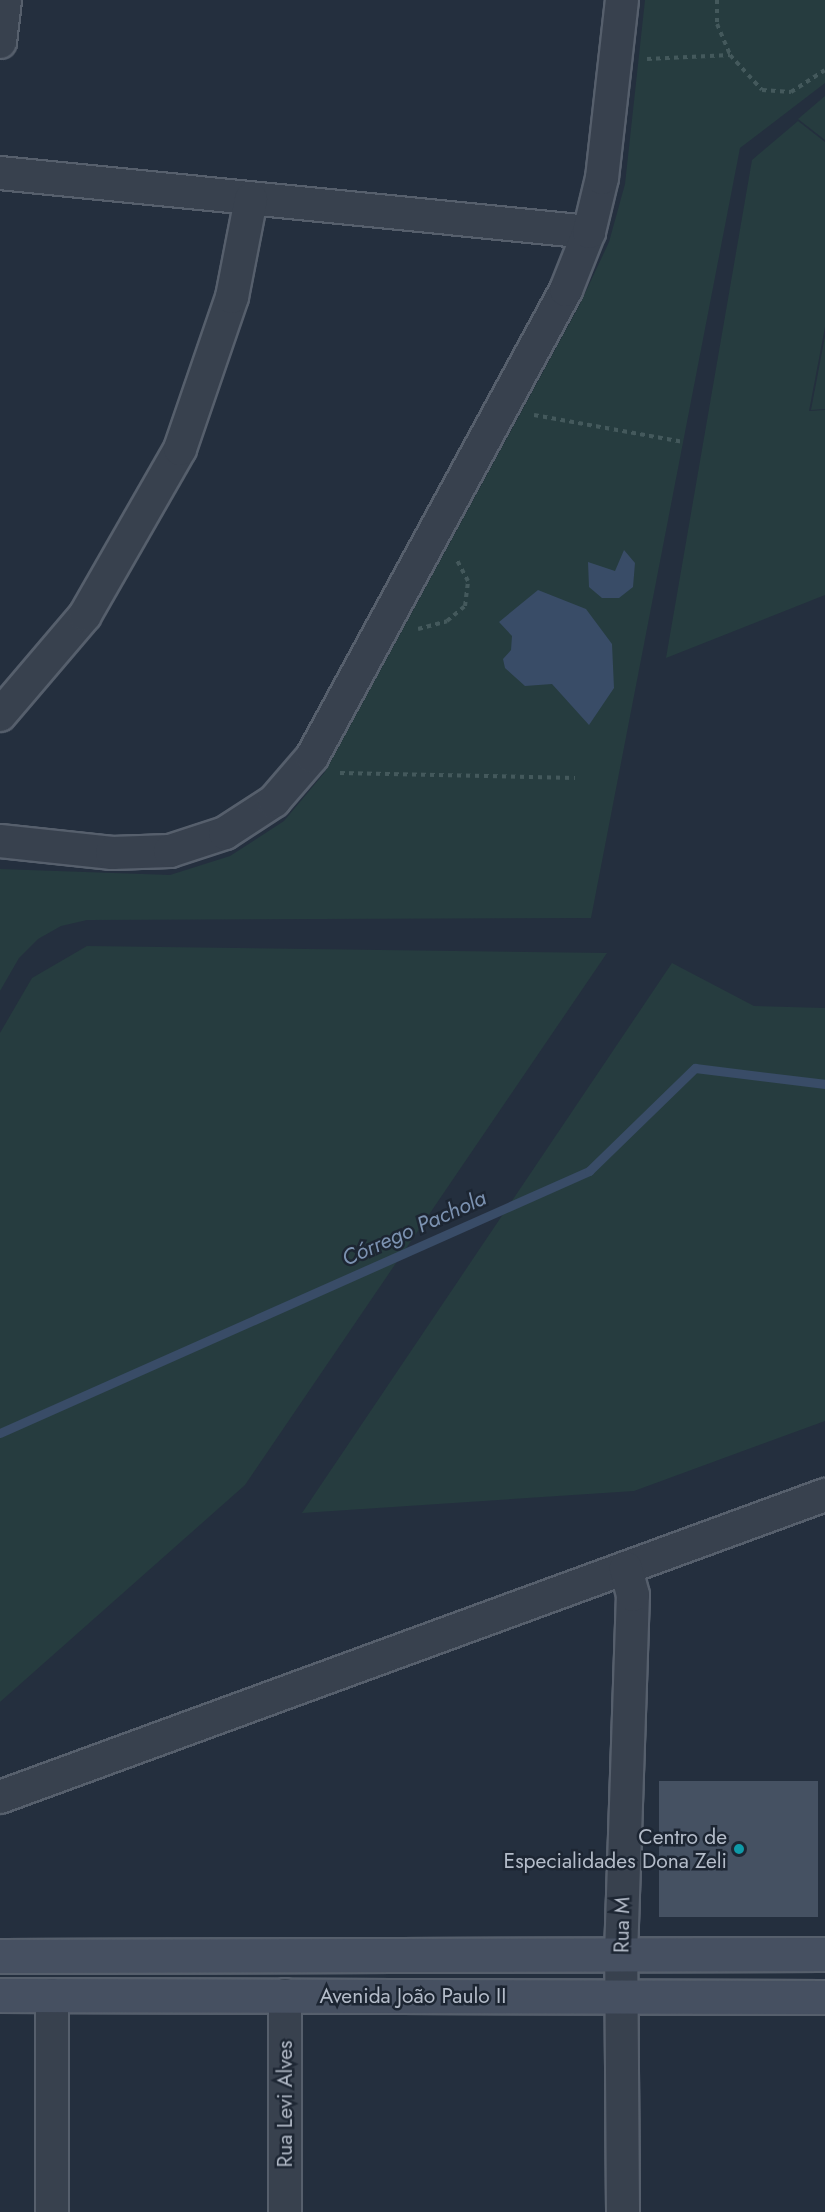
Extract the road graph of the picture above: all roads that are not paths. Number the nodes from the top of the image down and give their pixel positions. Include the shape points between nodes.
1 (5, 0) edge
2 (622, 0) edge
3 (0, 42) edge
4 (0, 173) edge
5 (251, 198) junction
6 (590, 232) junction
7 (0, 715) edge
8 (9, 837) edge
9 (825, 1496) edge
10 (626, 1568) junction
11 (0, 1797) edge
12 (825, 1954) edge
13 (288, 1955) junction
14 (621, 1955) junction
15 (0, 1956) edge
16 (0, 1995) edge
17 (52, 1995) junction
18 (285, 1995) junction
19 (623, 1996) junction
20 (825, 1996) edge
21 (52, 2212) edge
22 (285, 2212) edge
23 (623, 2212) edge

1 - 3 street
2 - 6 street via 602,178
4 - 5 street
5 - 6 street
5 - 7 street via 232,297 180,449 85,615
6 - 8 street via 560,301 312,757 274,801 225,833 170,851 112,853
9 - 10 street
10 - 11 street
10 - 14 street, Rua M via 633,1595
12 - 14 street, Avenida João Paulo II
13 - 14 street, Avenida João Paulo II
13 - 15 street, Avenida João Paulo II
13 - 18 street
14 - 19 street, Rua M
16 - 17 street, Avenida João Paulo II
17 - 18 street, Avenida João Paulo II
17 - 21 street
18 - 19 street, Avenida João Paulo II
18 - 22 street, Rua Levi Alves
19 - 20 street, Avenida João Paulo II
19 - 23 street, Rua M

